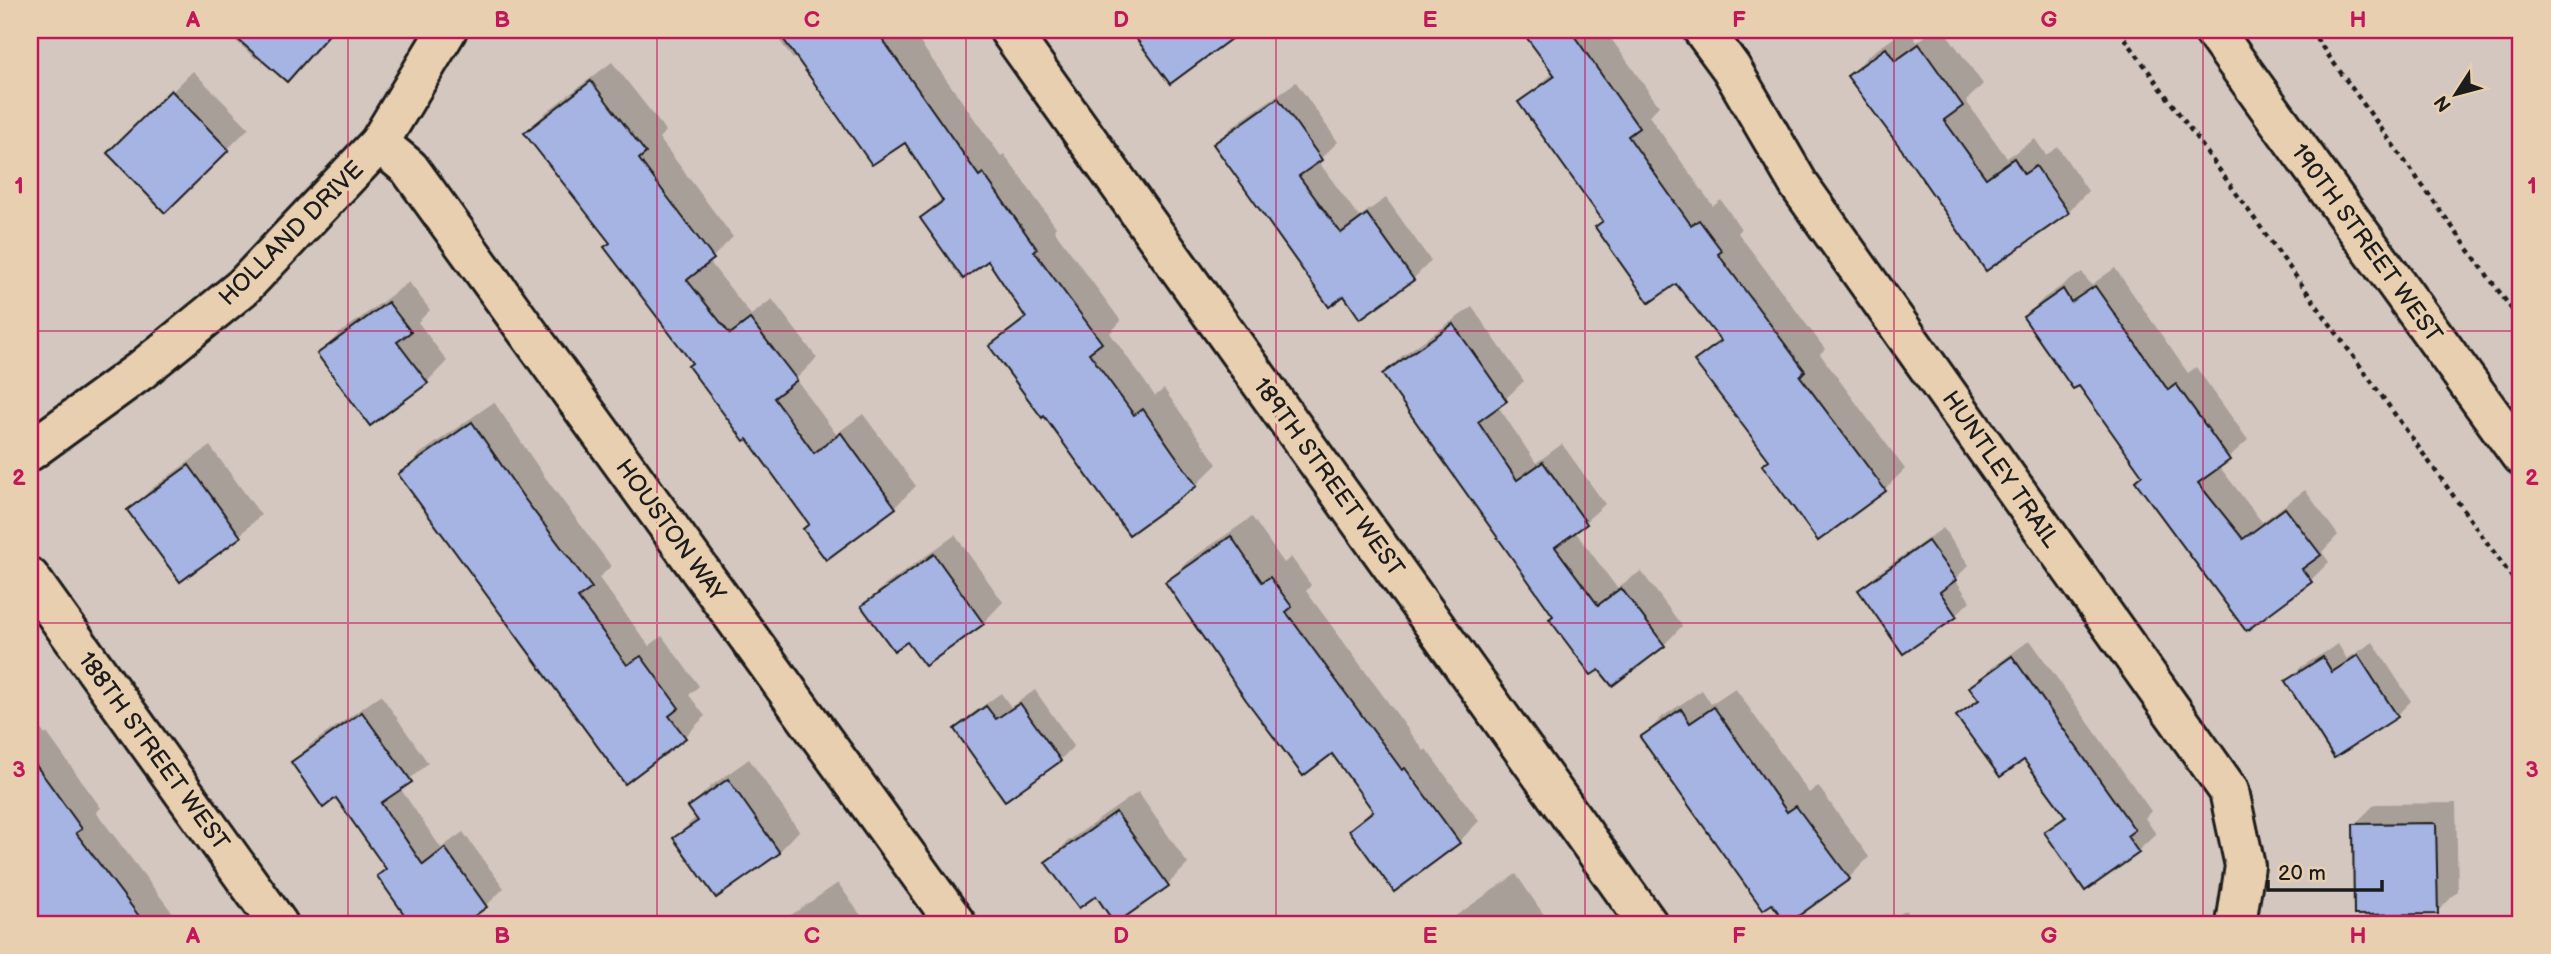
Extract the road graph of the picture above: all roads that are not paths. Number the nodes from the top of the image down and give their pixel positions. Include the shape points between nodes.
1 (447, 30) edge
2 (1009, 30) edge
3 (1703, 30) edge
4 (2213, 30) edge
5 (379, 143) junction
6 (30, 451) edge
7 (2521, 456) edge
8 (30, 578) edge
9 (278, 924) edge
10 (956, 924) edge
11 (1648, 924) edge
12 (2236, 924) edge

1 - 5 street, HOLLAND DRIVE
2 - 11 street, 189TH STREET WEST
3 - 12 street, HUNTLEY TRAIL via 1731,68 1799,185 2229,791 2245,866
4 - 7 street, 190TH STREET WEST
5 - 6 street, HOLLAND DRIVE via 243,287 140,371
5 - 10 street, HOUSTON WAY via 409,168
8 - 9 street, 188TH STREET WEST

